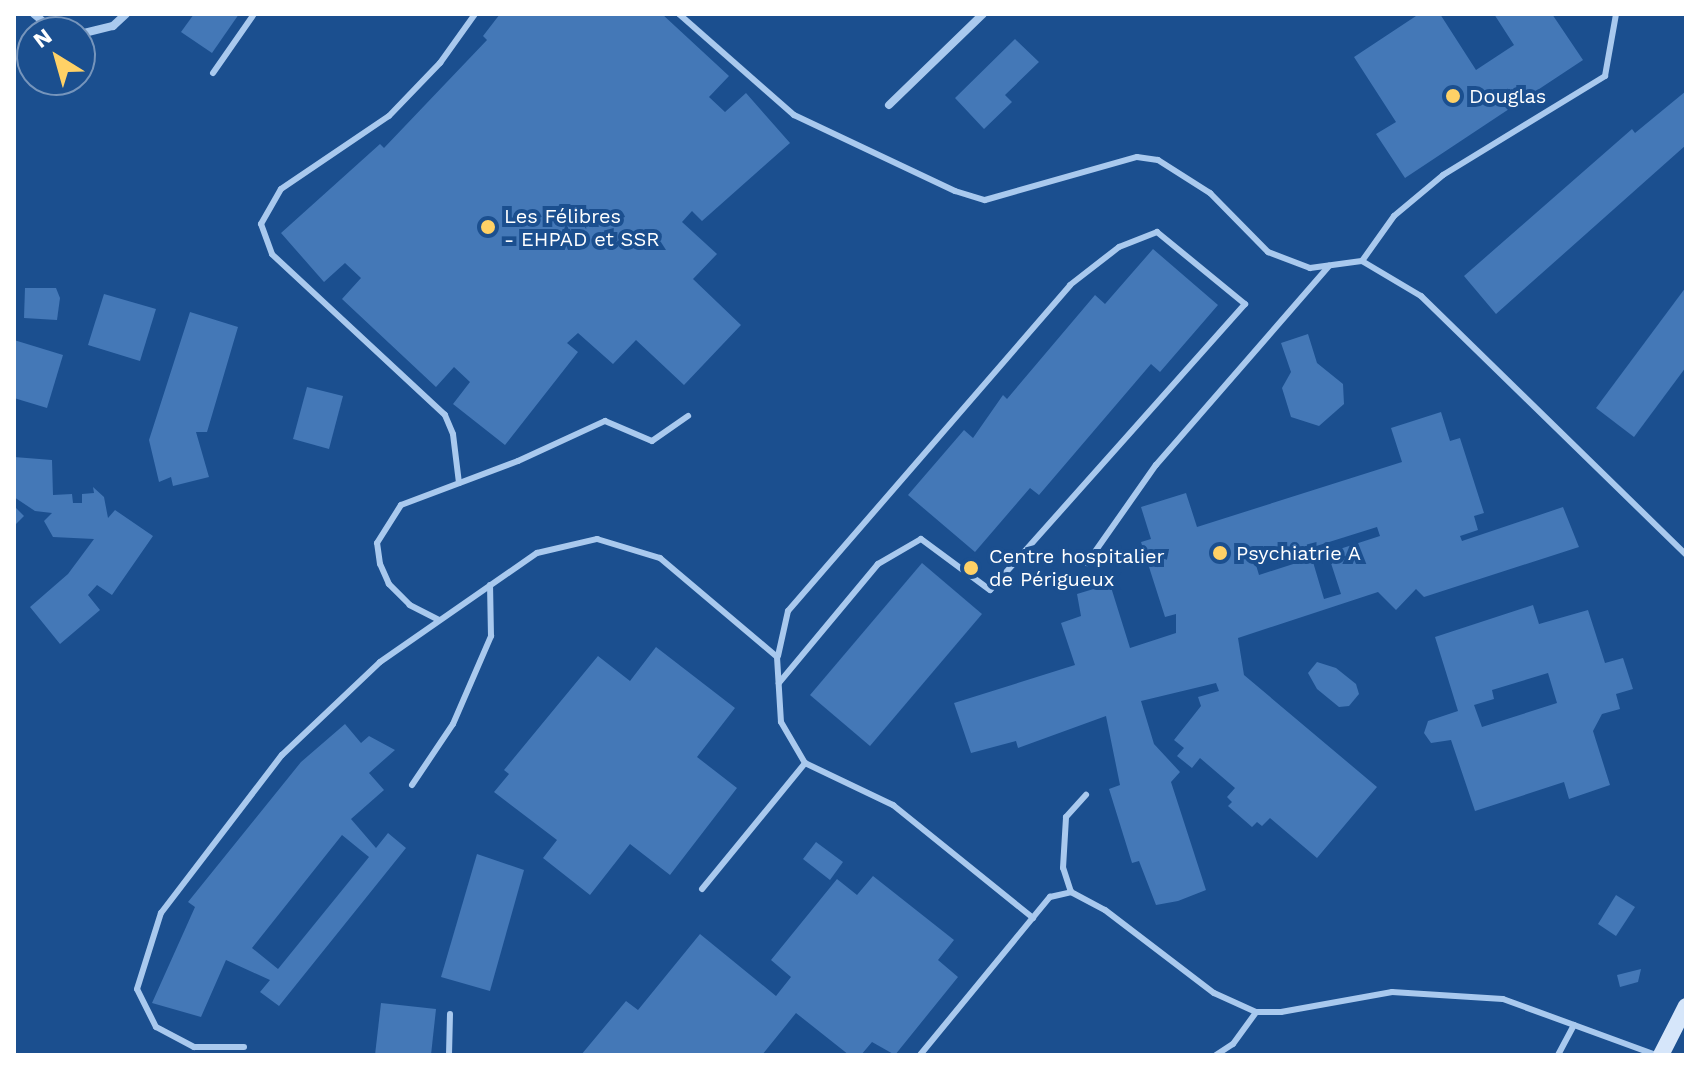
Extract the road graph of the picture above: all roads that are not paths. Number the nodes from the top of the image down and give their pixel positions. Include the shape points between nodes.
1 (126, 14) edge
2 (254, 14) edge
3 (475, 14) edge
4 (679, 14) edge
5 (983, 14) edge
6 (1616, 14) edge
7 (96, 30) edge
8 (213, 73) dead end
9 (889, 105) dead end
10 (1362, 261) junction
11 (1329, 266) junction
12 (688, 416) dead end
13 (459, 483) junction
14 (1686, 555) edge
15 (1087, 563) dead end
16 (490, 584) junction
17 (439, 620) junction
18 (777, 657) junction
19 (779, 683) junction
20 (805, 763) junction
21 (412, 785) dead end
22 (1086, 795) dead end
23 (702, 889) dead end
24 (1071, 892) junction
25 (1033, 918) junction
26 (1686, 1006) edge
27 (1256, 1012) junction
28 (450, 1014) dead end
29 (1574, 1025) junction
30 (244, 1047) dead end
31 (449, 1055) edge
32 (920, 1055) edge
33 (1216, 1055) edge
34 (1558, 1055) edge
35 (1658, 1055) edge

1 - 7 street via 113,26
2 - 8 lane
3 - 13 lane via 448,54 389,116 281,189 261,224 272,254 445,415
4 - 11 lane via 794,115 955,191 985,200 1137,157 1158,160 1210,193 1268,252 1310,268
5 - 9 street
6 - 10 lane via 1605,76 1443,175 1394,216
10 - 11 lane
10 - 14 lane via 1421,296
11 - 15 lane via 1156,465
12 - 13 lane via 652,441 605,421
13 - 17 lane via 401,505 377,543 389,584 410,605
16 - 17 lane
16 - 18 lane via 537,553 597,539 660,558
16 - 21 lane via 491,636 453,724
17 - 30 lane via 380,662 282,755 161,913 137,989 156,1027 194,1047
18 - 19 lane
18 - 19 lane via 788,611 798,598 1070,285 1119,247 1157,232 1245,304 990,590 921,539 878,564
19 - 20 lane via 781,722
20 - 23 lane
20 - 25 lane via 893,805
22 - 24 lane via 1066,817 1063,868
24 - 25 lane via 1050,897
24 - 27 lane via 1105,910 1214,993
25 - 32 lane
26 - 35 main road
27 - 29 lane via 1392,992 1503,999
27 - 33 lane via 1233,1044
28 - 31 lane
29 - 34 lane
29 - 35 lane

